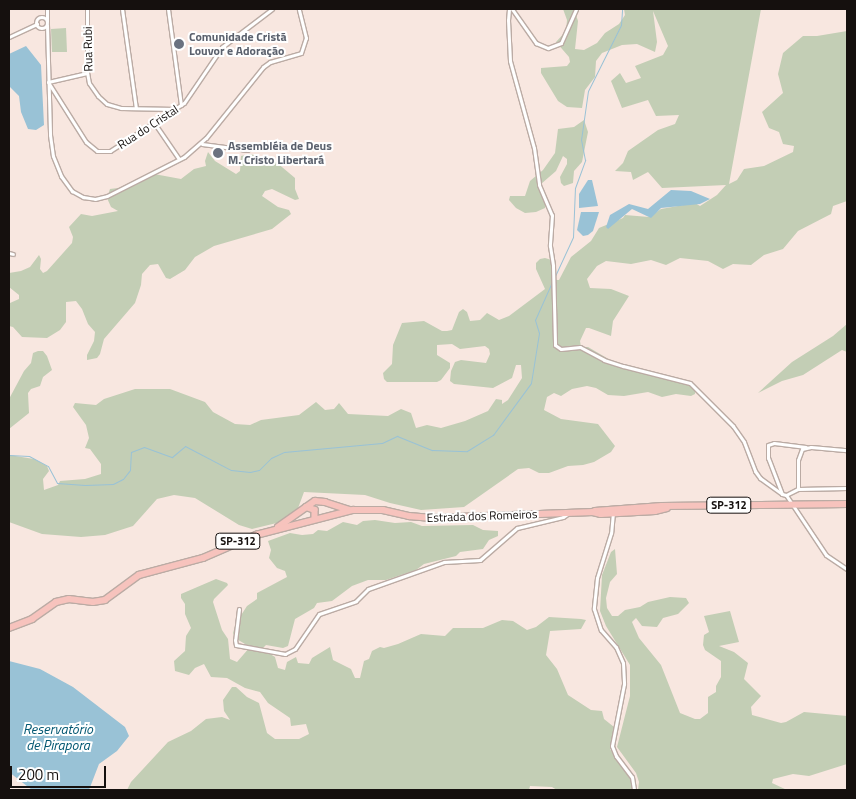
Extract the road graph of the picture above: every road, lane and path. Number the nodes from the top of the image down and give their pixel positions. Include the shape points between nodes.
1 (87, 9) edge
2 (122, 9) edge
3 (168, 9) edge
4 (272, 9) edge
5 (300, 9) edge
6 (511, 9) edge
7 (576, 9) edge
8 (47, 11) edge
9 (46, 22) junction
10 (37, 24) junction
11 (41, 28) junction
12 (47, 34) junction
13 (9, 37) edge
14 (87, 73) junction
15 (48, 82) junction
16 (181, 106) junction
17 (136, 108) junction
18 (176, 109) junction
19 (155, 124) junction
20 (201, 144) junction
21 (248, 150) dead end
22 (179, 159) junction
23 (9, 253) edge
24 (14, 254) dead end
25 (806, 447) junction
26 (847, 450) edge
27 (847, 488) edge
28 (798, 489) junction
29 (784, 495) junction
30 (792, 504) junction
31 (847, 504) edge
32 (306, 507) junction
33 (349, 510) junction
34 (613, 511) junction
35 (570, 513) junction
36 (315, 519) junction
37 (274, 530) junction
38 (847, 569) edge
39 (239, 609) dead end
40 (9, 628) edge
41 (634, 790) edge

1 - 14 street, Rua Rubi
2 - 17 street
3 - 16 street
4 - 16 street, Rua do Cristal via 222,47
5 - 20 street via 306,35 303,50 263,67
6 - 7 street via 536,43 548,48 561,43
6 - 29 street via 508,20 510,61 534,148 539,185 552,215 550,246 556,345 561,349 580,347 614,363 690,383 733,426 760,478
8 - 9 street
9 - 10 street via 38,20
9 - 11 street
9 - 12 street
10 - 11 street
10 - 13 street
11 - 12 street
12 - 15 street
14 - 15 street
14 - 17 street, Rua Rubi via 89,83 104,101 121,108
15 - 19 street, Rua do Cristal via 86,142 98,151 110,151
15 - 22 street via 53,156 64,180 77,195 89,199 108,196
16 - 18 street, Rua do Cristal
17 - 18 street, Rua Rubi
18 - 19 street, Rua do Cristal
19 - 22 street
20 - 21 street
20 - 22 street
23 - 24 street
25 - 26 street
25 - 28 street via 799,455
25 - 29 street via 774,442 768,445 768,458
27 - 28 street
28 - 29 street
29 - 30 street
30 - 31 main road, Estrada dos Romeiros / SP-312
30 - 34 main road, Estrada dos Romeiros / SP-312
30 - 38 street via 826,555
32 - 33 main road via 315,501
32 - 36 main road via 315,510
32 - 37 main road
33 - 35 main road, Estrada dos Romeiros / SP-312 via 383,510 432,518
33 - 36 main road, Estrada dos Romeiros / SP-312
34 - 35 main road, Estrada dos Romeiros / SP-312
34 - 41 street via 597,578 594,609 601,630 616,647 623,663 624,684 612,746 632,777
35 - 39 street via 563,518 517,528 480,560 444,562 368,590 356,601 319,614 294,649 285,654 236,645
36 - 37 main road, Estrada dos Romeiros / SP-312
37 - 40 main road, Estrada dos Romeiros / SP-312 via 194,561 139,575 105,600 56,602

